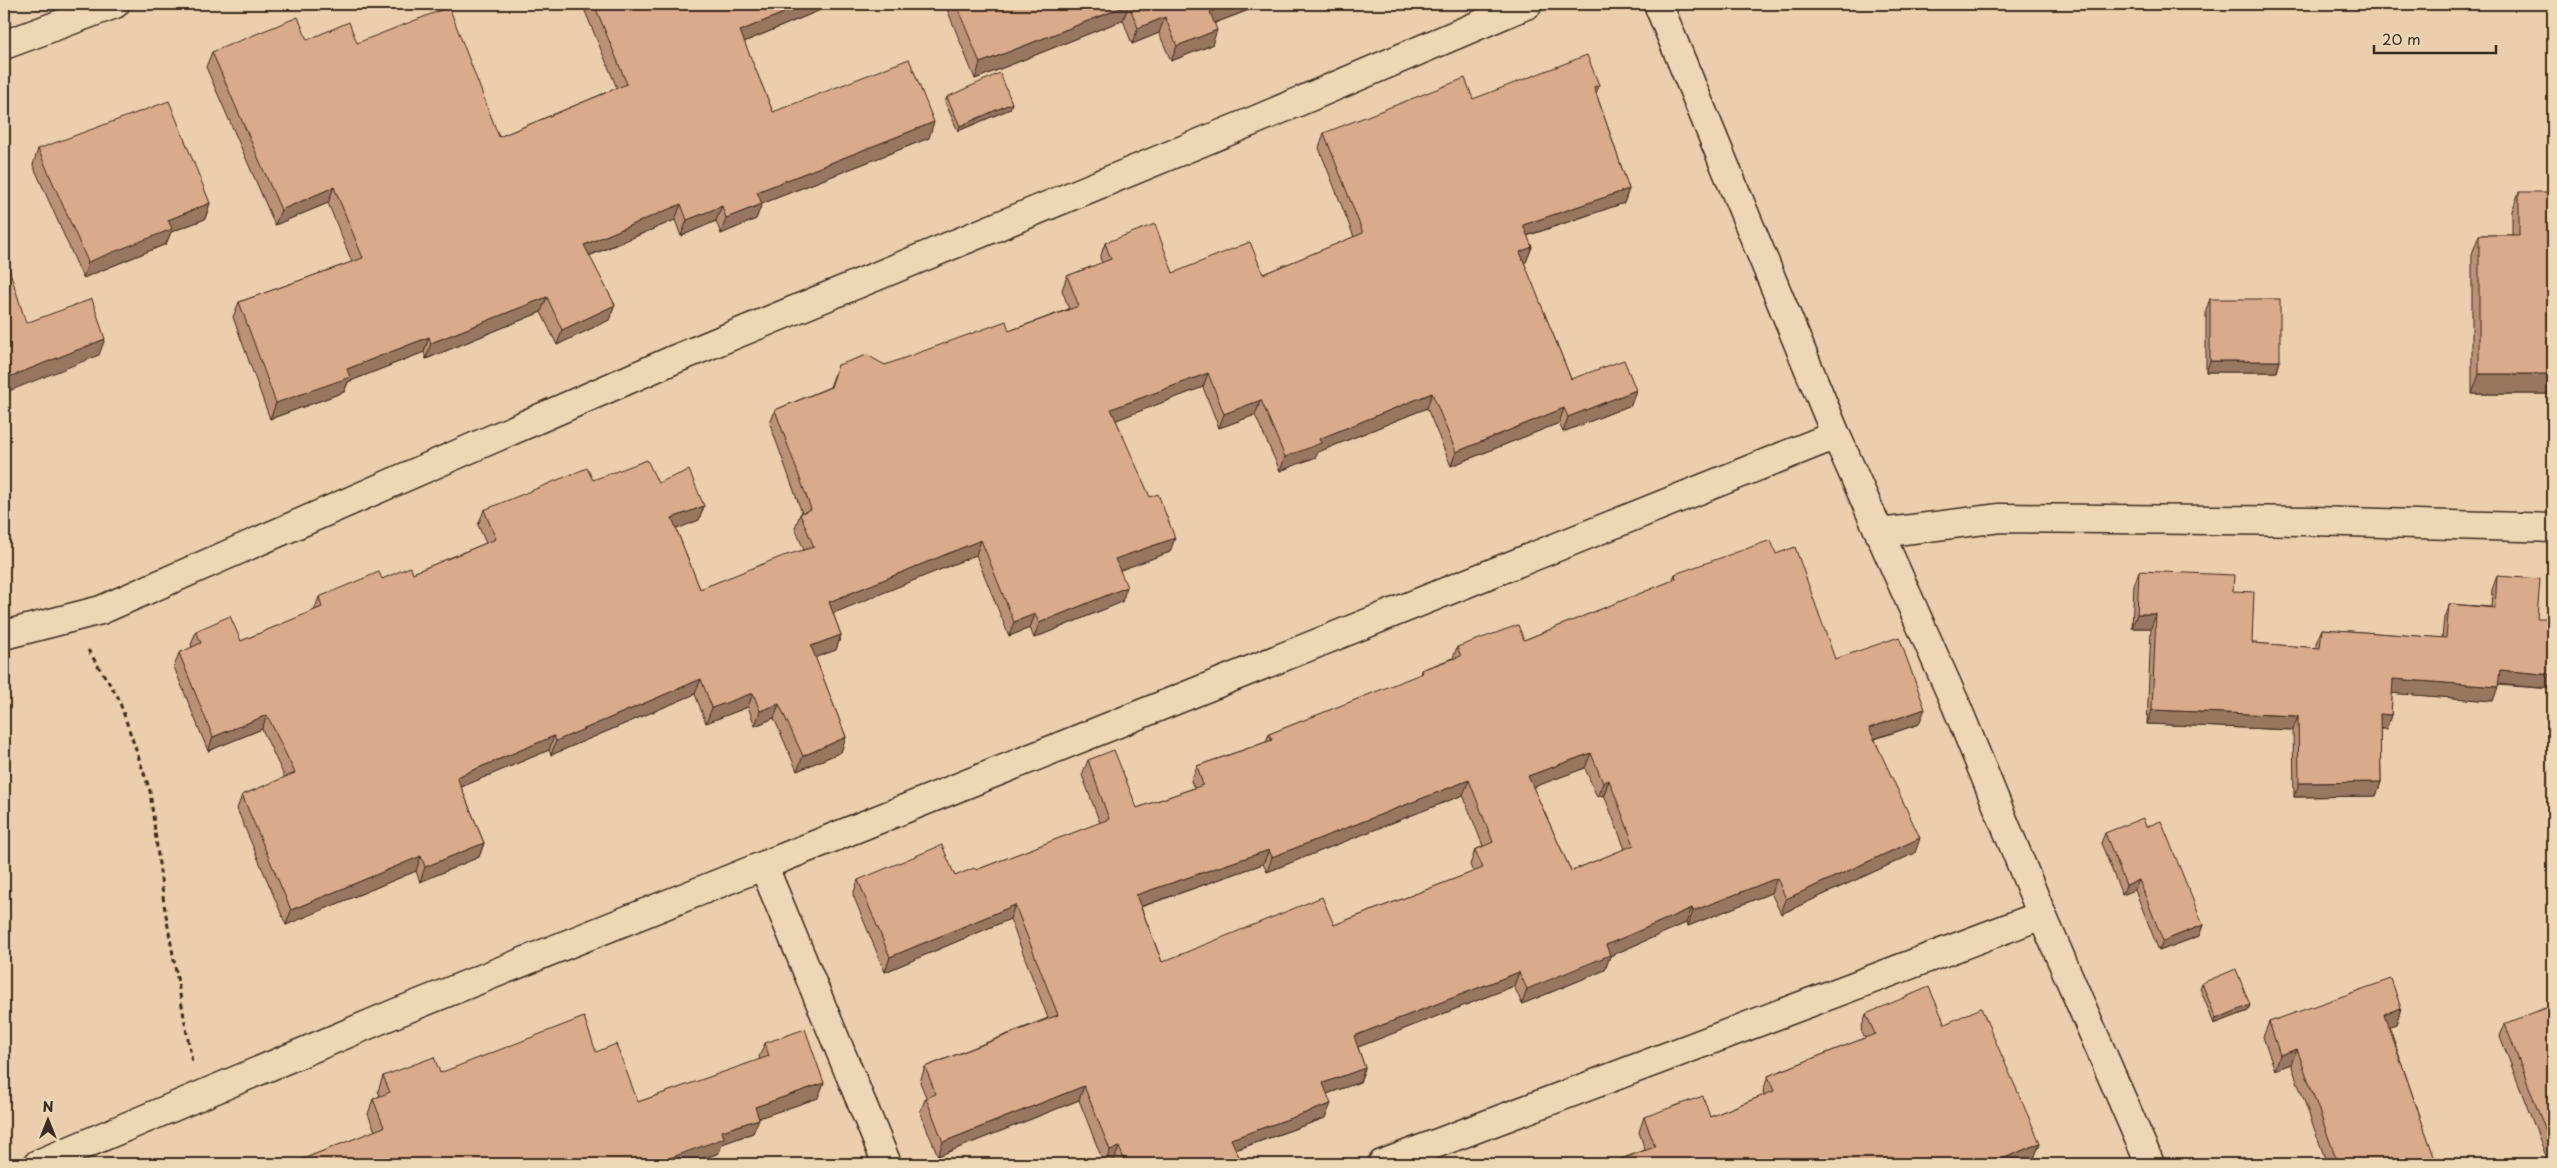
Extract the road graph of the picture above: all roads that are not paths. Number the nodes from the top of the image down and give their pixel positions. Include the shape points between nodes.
1 (116, 4) edge
2 (1528, 4) edge
3 (1658, 4) edge
4 (4, 45) edge
5 (1836, 435) junction
6 (2553, 528) edge
7 (1880, 533) junction
8 (4, 635) edge
9 (764, 867) junction
10 (2042, 916) junction
11 (38, 1164) edge
12 (887, 1164) edge
13 (1382, 1164) edge
14 (2150, 1164) edge

1 - 4 street
2 - 8 street via 673,360 101,610
3 - 5 street
5 - 7 street
5 - 9 street
6 - 7 street via 2312,521 2000,518
7 - 10 street via 1956,705
9 - 11 street via 396,1014
9 - 12 street
10 - 13 street
10 - 14 street

